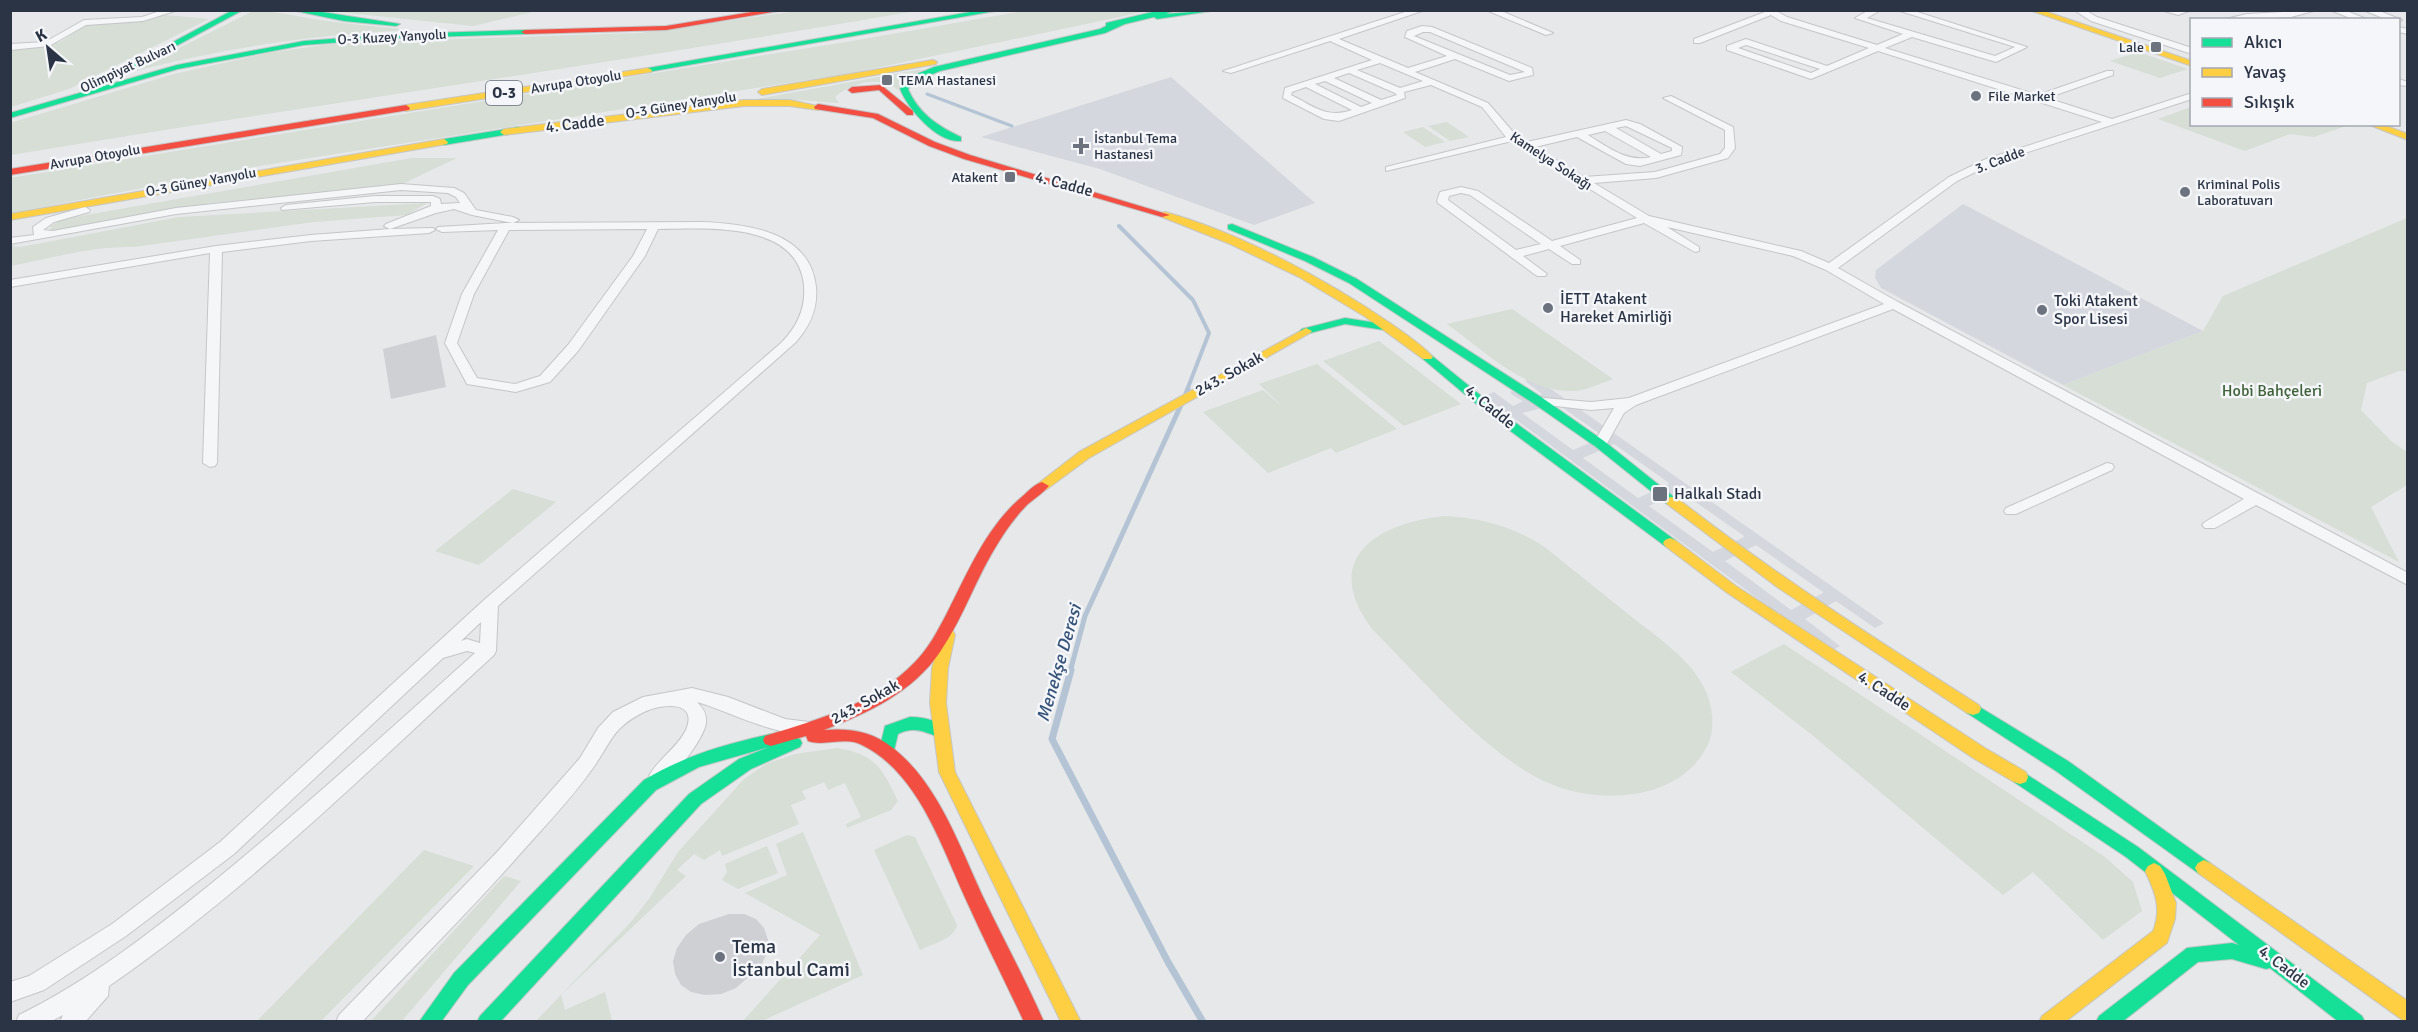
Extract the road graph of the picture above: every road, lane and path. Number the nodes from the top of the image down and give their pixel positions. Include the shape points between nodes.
1 (174, 10) edge
2 (240, 10) edge
3 (294, 10) edge
4 (782, 10) edge
5 (952, 10) edge
6 (998, 10) edge
7 (1172, 10) edge
8 (1215, 10) edge
9 (1421, 10) edge
10 (1490, 10) edge
11 (1877, 10) edge
12 (1901, 10) edge
13 (2032, 10) edge
14 (2078, 10) edge
15 (2164, 10) edge
16 (2188, 10) edge
17 (2313, 10) edge
18 (2334, 10) edge
19 (2354, 10) edge
20 (2367, 10) edge
21 (1772, 11) edge
22 (2344, 13) junction
23 (1140, 18) junction
24 (2232, 18) edge
25 (2359, 18) edge
26 (2392, 18) edge
27 (1122, 22) junction
28 (1941, 22) junction
29 (517, 33) junction
30 (1549, 33) dead end
31 (1912, 34) junction
32 (1332, 39) junction
33 (1697, 41) dead end
34 (10, 47) edge
35 (1876, 48) junction
36 (2190, 50) edge
37 (1456, 56) junction
38 (1380, 60) junction
39 (2190, 63) edge
40 (1828, 69) junction
41 (1349, 70) junction
42 (1228, 71) dead end
43 (1406, 72) junction
44 (2110, 73) dead end
45 (1326, 78) junction
46 (1431, 82) junction
47 (1308, 84) junction
48 (1399, 91) junction
49 (2190, 97) edge
50 (1668, 98) dead end
51 (2037, 99) junction
52 (1381, 104) junction
53 (10, 111) edge
54 (1361, 111) junction
55 (10, 116) edge
56 (874, 116) junction
57 (2113, 122) junction
58 (927, 123) junction
59 (2377, 126) edge
60 (1608, 128) junction
61 (504, 132) junction
62 (1581, 135) junction
63 (2408, 137) edge
64 (1513, 138) junction
65 (1525, 146) junction
66 (1661, 158) junction
67 (10, 162) edge
68 (1645, 162) junction
69 (1041, 164) dead end
70 (1390, 169) dead end
71 (10, 172) edge
72 (1664, 172) junction
73 (235, 176) junction
74 (1578, 180) junction
75 (1129, 189) dead end
76 (336, 193) junction
77 (317, 207) junction
78 (85, 210) junction
79 (190, 210) junction
80 (471, 210) junction
81 (424, 214) junction
82 (10, 217) edge
83 (1646, 219) junction
84 (545, 225) junction
85 (655, 225) junction
86 (10, 226) edge
87 (506, 226) junction
88 (442, 229) junction
89 (429, 230) junction
90 (74, 231) junction
91 (349, 236) junction
92 (10, 241) edge
93 (1553, 245) junction
94 (216, 249) junction
95 (1695, 249) dead end
96 (1516, 254) junction
97 (1576, 262) dead end
98 (1830, 268) junction
99 (1337, 272) junction
100 (1541, 274) dead end
101 (1311, 281) junction
102 (10, 284) edge
103 (1348, 300) junction
104 (1894, 305) junction
105 (1395, 330) junction
106 (1306, 331) junction
107 (1537, 400) junction
108 (1631, 402) junction
109 (1497, 414) junction
110 (1600, 444) junction
111 (1558, 461) junction
112 (210, 463) dead end
113 (2107, 467) dead end
114 (2255, 499) junction
115 (2011, 511) dead end
116 (2210, 525) dead end
117 (2408, 580) edge
118 (963, 596) junction
119 (490, 604) junction
120 (488, 651) junction
121 (942, 652) junction
122 (436, 655) junction
123 (667, 696) junction
124 (939, 731) junction
125 (815, 732) junction
126 (886, 751) junction
127 (651, 785) junction
128 (2150, 866) junction
129 (2293, 974) junction
130 (112, 975) junction
131 (10, 992) edge
132 (2407, 1012) edge
133 (27, 1022) edge
134 (71, 1022) edge
135 (347, 1022) edge
136 (429, 1022) edge
137 (487, 1022) edge
138 (1034, 1022) edge
139 (1071, 1022) edge
140 (2049, 1022) edge
141 (2106, 1022) edge
142 (2355, 1022) edge

1 - 34 street via 143,19 84,22 46,44
2 - 53 main road, Olimpiyat Bulvarı via 100,83
3 - 29 main road via 344,20
4 - 29 main road, O-3 Kuzey Yanyolu via 666,28
5 - 67 main road, Avrupa Otoyolu / O-3 via 719,51
6 - 71 main road, Avrupa Otoyolu / O-3 via 775,50
7 - 23 main road, O-3 Güney Yanyolu
8 - 23 main road
9 - 32 street
10 - 30 street
11 - 31 street via 1859,18
12 - 28 street
13 - 39 main road
14 - 36 street via 2094,19
15 - 16 street
17 - 24 street via 2295,16
18 - 22 street
19 - 22 street
20 - 26 street
21 - 33 street
21 - 35 street
22 - 25 street
23 - 27 main road, O-3 Güney Yanyolu
27 - 58 main road, 4. Cadde via 1102,31 921,75 904,89
27 - 61 main road, O-3 Güney Yanyolu via 850,78
28 - 31 street
28 - 31 street via 2023,46 1996,59
29 - 55 main road, O-3 Kuzey Yanyolu via 349,38 263,49 177,67
31 - 35 street
32 - 38 street, Kamelya Sokağı
32 - 42 street
35 - 40 street
35 - 51 street
37 - 37 street via 1409,37 1410,33 1432,30 1530,73 1509,78
37 - 43 street
38 - 41 street
38 - 43 street, Kamelya Sokağı
40 - 40 street via 1811,76 1730,48 1746,42
41 - 45 street
41 - 48 street
43 - 46 street, Kamelya Sokağı
44 - 51 street
45 - 47 street
45 - 52 street
46 - 48 street
46 - 64 street, Kamelya Sokağı via 1485,105
47 - 54 street
47 - 54 street via 1288,90 1286,96 1327,117 1339,118
48 - 52 street via 1402,96
49 - 57 street, 3. Cadde
50 - 72 street via 1730,129 1730,148 1724,156
51 - 57 street
52 - 54 street
56 - 58 main road via 843,96 864,87 884,88 906,110
56 - 61 main road, 4. Cadde via 809,105 744,103
56 - 101 main road, 4. Cadde via 967,157 1176,219
57 - 98 street, 3. Cadde via 1989,161 1953,179
58 - 69 main road, 4. Cadde via 961,140
59 - 63 main road
60 - 62 street
60 - 66 street
60 - 66 street via 1626,123 1637,126 1677,147 1677,153
61 - 73 main road, O-3 Güney Yanyolu
62 - 65 street
62 - 68 street via 1626,161
64 - 65 street, Kamelya Sokağı
64 - 70 street
65 - 74 street, Kamelya Sokağı
66 - 68 street
68 - 72 street
72 - 74 street via 1622,179
73 - 78 main road
73 - 82 main road, O-3 Güney Yanyolu
74 - 83 street, Kamelya Sokağı
75 - 99 main road, 4. Cadde
76 - 77 street
76 - 79 street
76 - 80 street via 401,187 450,189
77 - 79 street
77 - 81 street via 375,200 436,201 436,207
78 - 86 main road
78 - 90 street via 50,220 37,229 45,234
79 - 90 street
80 - 81 street via 451,206
80 - 84 street
80 - 88 street via 464,222
81 - 89 street via 417,223
81 - 91 street
83 - 93 street
83 - 95 street, Kamelya Sokağı
83 - 98 street via 1797,254
84 - 85 street
84 - 87 street
85 - 87 street via 639,256 566,356 545,379 516,388 472,381 451,343 468,294
85 - 119 street via 737,228 769,235 783,243 806,265 809,274 810,308 802,329
87 - 88 street
88 - 89 street
89 - 91 street
90 - 92 street
91 - 94 street
93 - 96 street
93 - 96 street via 1474,193 1461,190 1444,194 1442,201
93 - 97 street
94 - 102 street
94 - 112 street
96 - 100 street
98 - 104 street
99 - 103 main road via 1344,280
99 - 107 main road, 4. Cadde
101 - 103 main road, 4. Cadde
101 - 106 main road via 1327,306
103 - 105 main road, 4. Cadde
103 - 106 main road via 1340,310
104 - 108 street
104 - 114 street
105 - 106 main road via 1345,321
105 - 109 main road, 4. Cadde
106 - 118 main road, 243. Sokak via 1084,455 1034,491 992,537
107 - 108 street via 1591,406
107 - 109 main road
107 - 110 main road, 4. Cadde
108 - 110 street via 1618,411
109 - 111 main road, 4. Cadde
110 - 111 main road
110 - 132 main road, 4. Cadde via 1813,608 2062,766
111 - 128 main road, 4. Cadde via 1731,589 2032,784
113 - 115 street
114 - 116 street
114 - 117 street
118 - 121 main road
118 - 125 main road, 243. Sokak via 921,666 891,690
119 - 120 street
119 - 122 street
120 - 122 street via 467,645
120 - 130 street via 259,857
121 - 124 main road
121 - 125 main road, 243. Sokak via 909,688 881,706
122 - 131 street via 227,848 119,930 36,983
123 - 125 street via 692,694 784,726
123 - 127 street via 693,706 698,725
123 - 135 street via 619,717 586,763 505,856
124 - 126 main road via 926,723 901,724 891,730
124 - 139 main road via 947,772
125 - 126 main road via 868,739
125 - 127 main road, 243. Sokak via 715,753 673,770
125 - 137 main road, 243. Sokak via 745,764 695,799
126 - 138 main road via 930,809
127 - 136 main road, 243. Sokak via 461,979
128 - 129 main road, 4. Cadde
128 - 140 main road via 2167,895 2170,919 2160,936
129 - 141 main road via 2232,951 2194,954
129 - 142 main road, 4. Cadde
130 - 133 street
130 - 134 street

